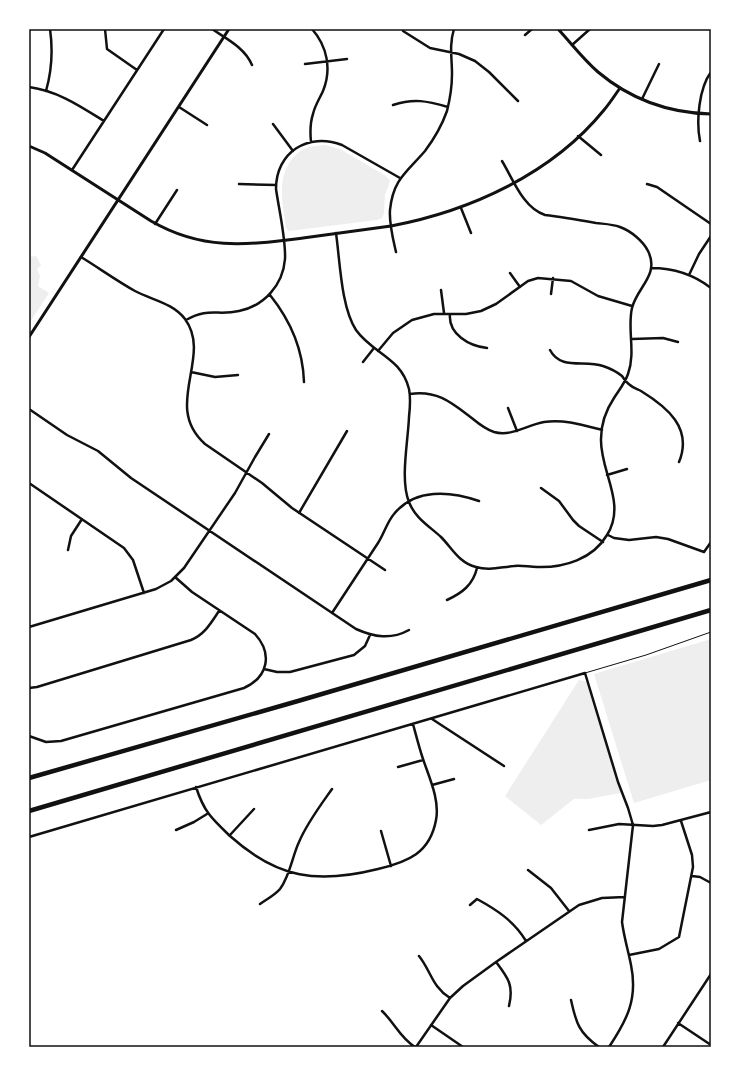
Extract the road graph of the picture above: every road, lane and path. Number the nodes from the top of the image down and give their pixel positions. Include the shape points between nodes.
1 (50, 29) edge
2 (105, 29) edge
3 (164, 29) edge
4 (212, 29) edge
5 (230, 29) edge
6 (312, 29) edge
7 (454, 29) edge
8 (532, 29) edge
9 (558, 29) edge
10 (590, 29) edge
11 (402, 31) dead end
12 (526, 35) dead end
13 (224, 37) junction
14 (572, 45) junction
15 (450, 52) junction
16 (347, 59) dead end
17 (327, 62) junction
18 (305, 64) dead end
19 (659, 64) dead end
20 (252, 65) dead end
21 (137, 70) junction
22 (711, 72) edge
23 (29, 87) edge
24 (620, 88) junction
25 (46, 90) junction
26 (642, 100) junction
27 (518, 101) dead end
28 (393, 105) dead end
29 (178, 107) junction
30 (448, 107) junction
31 (699, 114) junction
32 (711, 114) edge
33 (104, 121) junction
34 (273, 124) dead end
35 (207, 125) dead end
36 (578, 136) junction
37 (700, 141) dead end
38 (311, 142) junction
39 (29, 146) edge
40 (293, 150) junction
41 (601, 155) dead end
42 (502, 161) dead end
43 (72, 170) junction
44 (400, 178) junction
45 (515, 183) junction
46 (240, 184) dead end
47 (647, 184) dead end
48 (276, 185) junction
49 (177, 190) dead end
50 (118, 200) junction
51 (461, 208) junction
52 (155, 224) junction
53 (711, 224) edge
54 (391, 226) junction
55 (336, 233) junction
56 (471, 233) dead end
57 (711, 236) edge
58 (283, 240) junction
59 (396, 252) dead end
60 (81, 257) junction
61 (651, 268) junction
62 (510, 273) dead end
63 (689, 275) junction
64 (553, 278) junction
65 (520, 286) junction
66 (711, 288) edge
67 (441, 290) dead end
68 (552, 294) dead end
69 (270, 295) junction
70 (633, 306) junction
71 (444, 313) junction
72 (450, 314) junction
73 (186, 320) junction
74 (29, 337) edge
75 (632, 339) junction
76 (678, 342) dead end
77 (374, 348) junction
78 (487, 348) dead end
79 (550, 350) dead end
80 (378, 351) junction
81 (363, 362) dead end
82 (190, 372) junction
83 (238, 375) dead end
84 (625, 380) junction
85 (304, 382) dead end
86 (410, 394) junction
87 (508, 408) dead end
88 (29, 409) edge
89 (602, 430) junction
90 (347, 431) dead end
91 (517, 431) junction
92 (270, 434) dead end
93 (679, 462) dead end
94 (627, 469) dead end
95 (247, 473) junction
96 (607, 475) junction
97 (29, 483) edge
98 (541, 488) dead end
99 (408, 501) junction
100 (479, 501) dead end
101 (299, 513) junction
102 (82, 519) junction
103 (209, 531) junction
104 (608, 535) junction
105 (603, 542) junction
106 (711, 542) edge
107 (68, 550) dead end
108 (367, 559) junction
109 (477, 568) junction
110 (385, 570) dead end
111 (175, 577) junction
112 (711, 580) edge
113 (144, 593) junction
114 (447, 600) dead end
115 (711, 610) edge
116 (219, 611) junction
117 (332, 613) junction
118 (29, 627) edge
119 (409, 630) dead end
120 (711, 632) edge
121 (370, 635) junction
122 (264, 669) junction
123 (584, 673) junction
124 (29, 688) edge
125 (431, 718) junction
126 (413, 724) junction
127 (29, 736) edge
128 (423, 760) junction
129 (504, 766) dead end
130 (398, 767) dead end
131 (29, 778) edge
132 (454, 779) dead end
133 (432, 785) junction
134 (196, 787) junction
135 (332, 789) dead end
136 (254, 809) dead end
137 (29, 811) edge
138 (711, 812) edge
139 (208, 814) junction
140 (681, 821) junction
141 (633, 825) junction
142 (176, 830) dead end
143 (381, 830) dead end
144 (588, 830) dead end
145 (230, 835) junction
146 (29, 837) edge
147 (391, 866) junction
148 (528, 870) dead end
149 (288, 871) junction
150 (692, 876) junction
151 (711, 883) edge
152 (625, 897) junction
153 (260, 904) dead end
154 (470, 905) dead end
155 (569, 911) junction
156 (526, 941) junction
157 (628, 955) junction
158 (418, 956) dead end
159 (496, 962) junction
160 (711, 974) edge
161 (450, 998) junction
162 (571, 1000) dead end
163 (509, 1006) dead end
164 (382, 1011) dead end
165 (678, 1024) junction
166 (431, 1025) junction
167 (711, 1045) edge
168 (415, 1047) edge
169 (463, 1047) edge
170 (599, 1047) edge
171 (609, 1047) edge
172 (663, 1047) edge

1 - 25 street via 52,64
2 - 21 street via 107,49
3 - 21 street
4 - 13 street
5 - 13 street
6 - 17 street via 323,47
7 - 15 street
8 - 12 street
9 - 14 street
10 - 14 street
11 - 15 street via 430,48
13 - 20 street via 244,52
13 - 29 street
14 - 24 street via 598,71
15 - 27 street via 482,66
15 - 30 street via 452,87
16 - 17 street
17 - 18 street
17 - 38 street via 325,85 311,122
19 - 26 street
21 - 33 street
22 - 31 street via 703,87
23 - 25 street
24 - 26 street
24 - 36 street via 605,110
25 - 33 street via 69,99
26 - 31 street via 670,109
28 - 30 street via 422,100
29 - 35 street
29 - 50 street
30 - 44 street via 432,142
31 - 32 street
31 - 37 street
33 - 43 street
34 - 40 street
36 - 41 street
36 - 45 street via 543,165
38 - 40 street
38 - 44 street via 326,141 342,145
39 - 43 street
40 - 48 street via 281,166
42 - 45 street
43 - 50 street
44 - 54 street via 392,199
45 - 51 street
45 - 61 street via 527,203 541,214 624,229 644,244
46 - 48 street
47 - 53 street
48 - 58 street
49 - 52 street
50 - 52 street
50 - 60 street
51 - 54 street
51 - 56 street
52 - 58 street via 185,237 219,244
54 - 55 street
54 - 59 street
55 - 58 street
55 - 77 street via 348,313 358,333
57 - 63 street
58 - 69 street via 284,267 279,282
60 - 73 street via 134,290 174,308
60 - 74 street
61 - 63 street via 674,270
61 - 70 street
62 - 65 street
63 - 66 street
64 - 65 street via 534,278
64 - 68 street
64 - 70 street via 574,282 598,296
65 - 72 street via 489,308 474,313
67 - 71 street
69 - 73 street via 245,310 205,312
69 - 85 street via 295,335
70 - 75 street
71 - 72 street
71 - 80 street via 426,315 405,323 392,332
72 - 78 street via 451,324 456,333 470,343
73 - 82 street via 193,338 194,350
75 - 76 street via 660,338
75 - 84 street via 632,358
77 - 80 street
77 - 81 street
79 - 84 street via 556,359 562,362 602,365
80 - 86 street via 400,370
82 - 83 street via 214,376
82 - 95 street via 186,409 194,432 205,444
84 - 89 street via 609,406
84 - 93 street via 663,407 676,421 683,444
86 - 91 street via 426,393 442,397 484,428 494,432
86 - 99 street via 405,480
87 - 91 street
88 - 103 street via 67,435 98,451 131,478
89 - 91 street via 561,421 544,422
89 - 96 street via 602,454
90 - 101 street
92 - 95 street
94 - 96 street
95 - 101 street
95 - 103 street
96 - 104 street via 615,506
97 - 102 street
98 - 105 street via 559,501 579,526
99 - 100 street via 441,493
99 - 108 street via 393,514
99 - 109 street via 419,518 457,555
101 - 108 street
102 - 107 street via 71,536
102 - 113 street via 119,544 129,554
103 - 111 street
103 - 117 street
104 - 105 street
104 - 106 street via 629,540 656,537 704,552
105 - 109 street via 587,556 560,566
108 - 110 street
108 - 117 street
109 - 114 street via 474,578 465,590
111 - 113 street via 160,588
111 - 116 street
112 - 131 highway
113 - 118 street
115 - 137 highway
116 - 122 street via 255,634 260,640 266,654
116 - 124 street via 207,629 191,640
117 - 121 street
119 - 121 street via 391,637
120 - 123 lane
121 - 122 street via 365,646 354,654 290,672
122 - 127 street via 256,680 244,688 61,741 46,742
123 - 125 street
123 - 141 street
125 - 126 street
125 - 129 street
126 - 128 street
126 - 134 street
128 - 130 street
128 - 133 street
132 - 133 street
133 - 147 street via 437,819 431,836 414,856
134 - 139 street
134 - 146 street
135 - 149 street via 306,828
136 - 145 street
138 - 140 street
139 - 142 street
139 - 145 street
140 - 141 street via 653,826
140 - 150 street via 692,855
141 - 144 street via 618,824
141 - 152 street
143 - 147 street
145 - 149 street via 256,856
147 - 149 street via 335,877 314,877
148 - 155 street via 551,888
149 - 153 street via 281,888
150 - 151 street
150 - 157 street via 679,937 659,949
152 - 155 street via 594,899
152 - 157 street via 622,922
154 - 156 street via 477,899 506,917
155 - 156 street
156 - 159 street
157 - 171 street via 633,982 630,1009 622,1028
158 - 161 street via 435,985
159 - 161 street
159 - 163 street via 511,987
160 - 165 street
161 - 166 street
162 - 170 street via 580,1030
164 - 168 street via 402,1037
165 - 167 street
165 - 172 street
166 - 168 street
166 - 169 street

